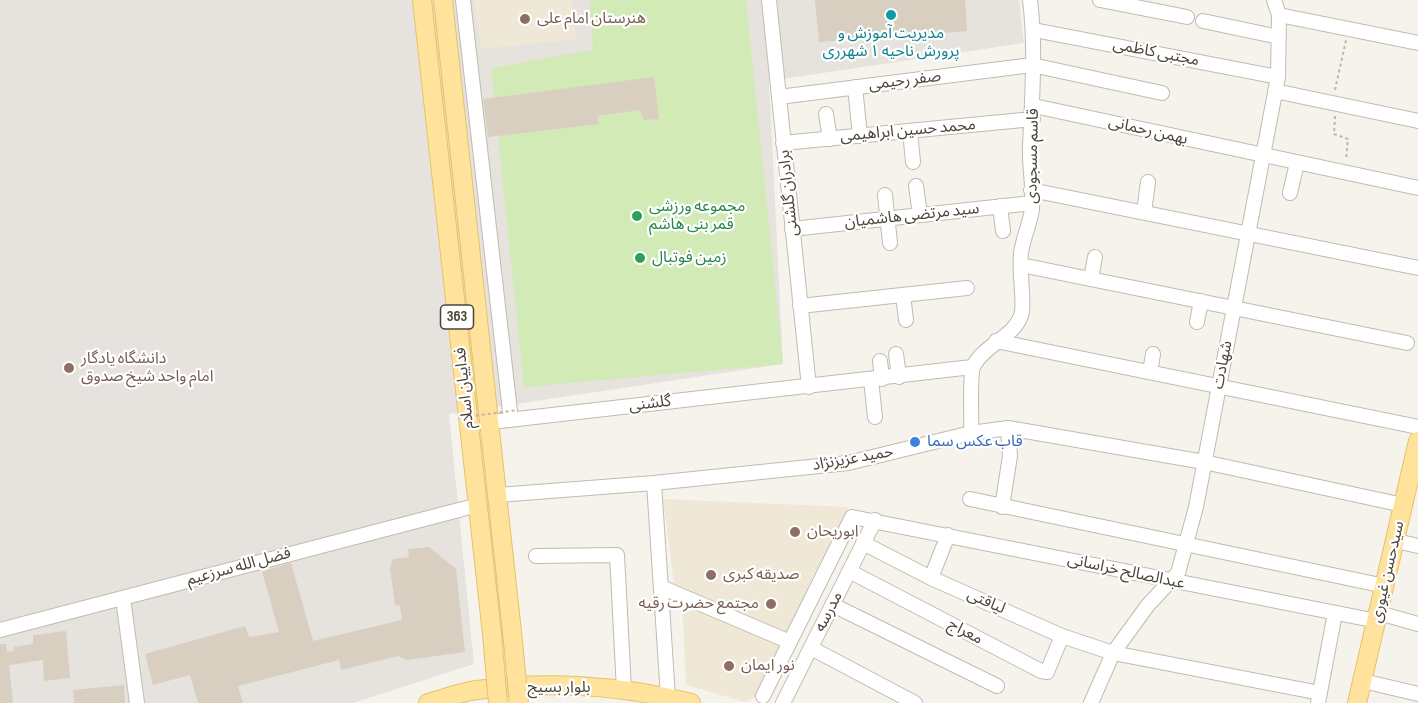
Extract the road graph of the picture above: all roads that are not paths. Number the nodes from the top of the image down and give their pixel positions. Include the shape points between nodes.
1 (422, 0) edge
2 (443, 0) edge
3 (463, 0) edge
4 (769, 0) edge
5 (1030, 0) edge
6 (1100, 0) edge
7 (1274, 0) edge
8 (1279, 15) junction
9 (1187, 17) dead end
10 (1203, 21) dead end
11 (1034, 30) junction
12 (1279, 37) junction
13 (1418, 44) edge
14 (1032, 65) junction
15 (1278, 76) junction
16 (855, 87) junction
17 (1275, 92) junction
18 (1162, 93) dead end
19 (779, 96) junction
20 (1033, 112) junction
21 (826, 114) dead end
22 (1418, 121) edge
23 (910, 131) junction
24 (860, 136) junction
25 (830, 139) junction
26 (783, 143) junction
27 (1263, 156) junction
28 (913, 162) dead end
29 (1297, 163) junction
30 (1148, 182) dead end
31 (916, 186) dead end
32 (1418, 188) edge
33 (1290, 193) dead end
34 (885, 195) dead end
35 (1032, 197) junction
36 (1000, 206) junction
37 (1144, 212) junction
38 (920, 215) junction
39 (888, 218) junction
40 (792, 229) junction
41 (1003, 231) dead end
42 (1249, 232) junction
43 (890, 243) dead end
44 (1095, 257) dead end
45 (1021, 265) junction
46 (1418, 268) edge
47 (1090, 279) junction
48 (967, 288) dead end
49 (903, 295) junction
50 (1201, 301) junction
51 (800, 306) junction
52 (1234, 308) junction
53 (906, 320) dead end
54 (1197, 322) dead end
55 (996, 341) junction
56 (1407, 343) dead end
57 (896, 354) dead end
58 (1153, 354) dead end
59 (880, 361) dead end
60 (972, 367) junction
61 (1150, 372) junction
62 (899, 377) junction
63 (876, 380) junction
64 (809, 387) junction
65 (1218, 387) junction
66 (514, 415) junction
67 (875, 417) dead end
68 (491, 422) junction
69 (1008, 428) junction
70 (971, 433) junction
71 (1418, 440) edge
72 (1204, 462) junction
73 (654, 483) junction
74 (498, 495) junction
75 (970, 499) dead end
76 (478, 505) junction
77 (1403, 506) junction
78 (1002, 507) junction
79 (875, 520) junction
80 (948, 536) junction
81 (1396, 541) junction
82 (863, 543) junction
83 (1186, 544) junction
84 (1418, 546) edge
85 (536, 556) dead end
86 (849, 571) junction
87 (931, 578) junction
88 (1171, 582) junction
89 (1385, 586) junction
90 (661, 587) junction
91 (123, 598) junction
92 (832, 605) junction
93 (1335, 613) junction
94 (1378, 617) junction
95 (1418, 624) edge
96 (0, 630) edge
97 (1062, 636) junction
98 (790, 642) junction
99 (811, 648) junction
100 (1113, 653) junction
101 (1363, 681) junction
102 (997, 686) dead end
103 (624, 690) junction
104 (1418, 693) edge
105 (763, 696) dead end
106 (669, 697) junction
107 (1319, 698) edge
108 (1095, 702) edge
109 (137, 703) edge
110 (428, 703) edge
111 (498, 703) edge
112 (519, 703) edge
113 (691, 703) edge
114 (783, 703) edge
115 (915, 703) edge
116 (1357, 703) edge

1 - 76 main road, فداییان اسلام / 363
2 - 68 main road, فداییان اسلام / 363
3 - 66 street
4 - 19 street, برادران گلشنی
5 - 11 street, قاسم مسجودی
6 - 9 street
7 - 8 street, شهادت
8 - 12 street, شهادت
8 - 13 street
10 - 12 street
11 - 14 street, قاسم مسجودی
11 - 15 street, مجتبی کاظمی
12 - 15 street, شهادت
14 - 16 street, صفر رحیمی
14 - 18 street, صفر رحیمی
14 - 20 street, قاسم مسجودی
15 - 17 street, شهادت
16 - 19 street, صفر رحیمی
16 - 24 street
17 - 22 street
17 - 27 street, شهادت
19 - 26 street, برادران گلشنی
20 - 23 street, محمد حسین ابراهیمی
20 - 27 street, بهمن رحمانی
20 - 35 street, قاسم مسجودی
21 - 25 street
23 - 24 street, محمد حسین ابراهیمی
23 - 28 street
24 - 25 street, محمد حسین ابراهیمی
25 - 26 street, محمد حسین ابراهیمی
26 - 40 street, برادران گلشنی
27 - 29 street, بهمن رحمانی
27 - 42 street, شهادت
29 - 32 street, بهمن رحمانی
29 - 33 street
30 - 37 street
31 - 38 street
34 - 39 street
35 - 36 street, سید مرتضی هاشمیان
35 - 37 street, سید مرتضی هاشمیان
35 - 45 street, قاسم مسجودی
36 - 38 street, سید مرتضی هاشمیان
36 - 41 street
37 - 42 street, سید مرتضی هاشمیان
38 - 39 street, سید مرتضی هاشمیان
39 - 40 street, سید مرتضی هاشمیان
39 - 43 street
40 - 51 street, برادران گلشنی
42 - 46 street, سید مرتضی هاشمیان
42 - 52 street, شهادت
44 - 47 street
45 - 47 street
45 - 55 street, قاسم مسجودی via 1020,320
47 - 50 street
48 - 49 street
49 - 51 street
49 - 53 street
50 - 52 street
50 - 54 street
51 - 64 street, برادران گلشنی
52 - 56 street
52 - 65 street, شهادت
55 - 60 street, قاسم مسجودی
55 - 61 street
57 - 62 street
58 - 61 street
59 - 63 street
60 - 62 street, گلشنی
60 - 70 street
61 - 65 street
62 - 63 street, گلشنی
63 - 64 street, گلشنی
63 - 67 street
64 - 66 street, گلشنی
65 - 71 street
65 - 72 street, شهادت
66 - 68 street, گلشنی
68 - 74 main road, فداییان اسلام / 363
69 - 70 street, حمید عزیزنژاد
69 - 72 street, حمید عزیزنژاد
69 - 78 street via 1010,456
70 - 73 street, حمید عزیزنژاد via 848,463
71 - 77 main road, سیدحسن غیوری
72 - 77 street, حمید عزیزنژاد
72 - 83 street, شهادت
73 - 74 street, حمید عزیزنژاد
73 - 90 street
74 - 112 main road, فداییان اسلام / 363, bridge
75 - 78 street
76 - 91 street, فضل الله سرزعیم
76 - 111 main road, فداییان اسلام / 363, bridge
77 - 81 main road, سیدحسن غیوری
78 - 83 street
79 - 80 street, عبدالصالح خراسانی
79 - 82 street, مدرسه
79 - 98 street, عبدالصالح خراسانی via 852,517
80 - 87 street
80 - 88 street, عبدالصالح خراسانی
81 - 84 street
81 - 89 main road, سیدحسن غیوری
82 - 86 street, مدرسه
82 - 87 street, لیاقتی
83 - 88 street, شهادت via 1178,573
83 - 89 street
85 - 103 street via 617,555
86 - 92 street, مدرسه
86 - 97 street, معراج via 1041,672 1047,672
87 - 97 street, لیاقتی
88 - 93 street, عبدالصالح خراسانی
88 - 100 street, شهادت via 1148,605
89 - 94 main road, سیدحسن غیوری
90 - 98 street
90 - 106 street
91 - 96 street, فضل الله سرزعیم
91 - 109 street
92 - 99 street, مدرسه
92 - 102 street
93 - 94 street, عبدالصالح خراسانی
93 - 107 street
94 - 95 street, عبدالصالح خراسانی
94 - 101 main road, سیدحسن غیوری
97 - 100 street, لیاقتی
98 - 105 street
99 - 114 street, مدرسه
99 - 115 street
100 - 107 street, لیاقتی
100 - 108 street, شهادت
101 - 104 street
101 - 116 main road, سیدحسن غیوری
103 - 106 main road, بلوار بسیج
103 - 110 main road, بلوار بسیج via 558,686 476,690
106 - 113 main road, بلوار بسیج

